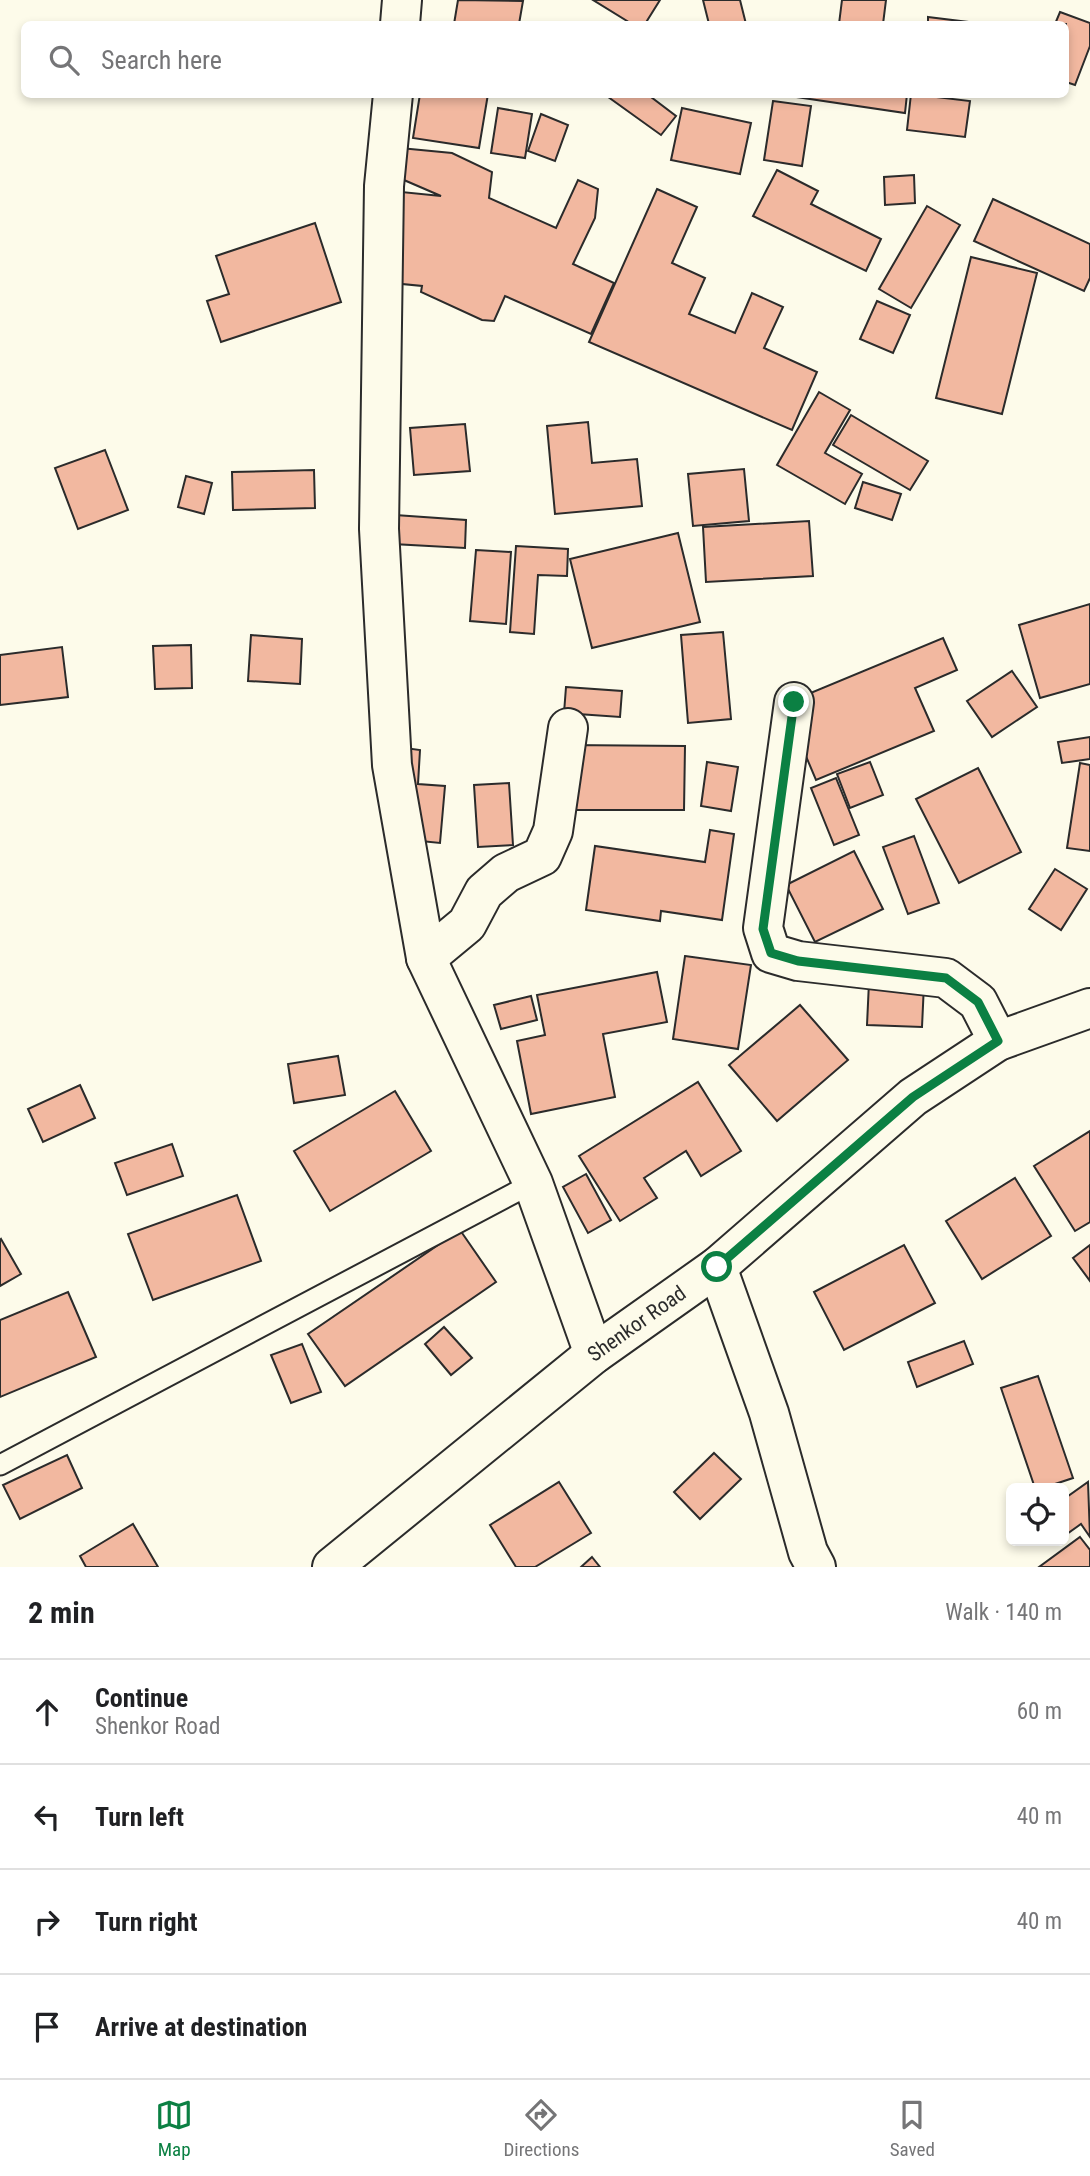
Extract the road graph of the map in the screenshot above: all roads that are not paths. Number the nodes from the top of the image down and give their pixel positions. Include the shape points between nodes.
1 (402, 0) edge
2 (400, 21) edge
3 (393, 98) edge
4 (794, 702) dead end
5 (568, 728) dead end
6 (426, 958) junction
7 (1090, 1008) edge
8 (998, 1041) junction
9 (533, 1183) junction
10 (717, 1267) junction
11 (594, 1354) junction
12 (0, 1465) edge
13 (332, 1567) edge
14 (816, 1567) edge

1 - 2 street
3 - 6 street via 384,186 379,529 392,765
4 - 8 street via 763,929 771,953 798,961 946,978 978,1002
5 - 6 street via 553,831 542,856 506,873 484,892 467,924
6 - 9 street
7 - 8 street, Shenkor Road
8 - 10 street, Shenkor Road via 913,1097
9 - 11 street
9 - 12 lane
10 - 11 street, Shenkor Road
10 - 14 street via 769,1413
11 - 13 street, Shenkor Road

